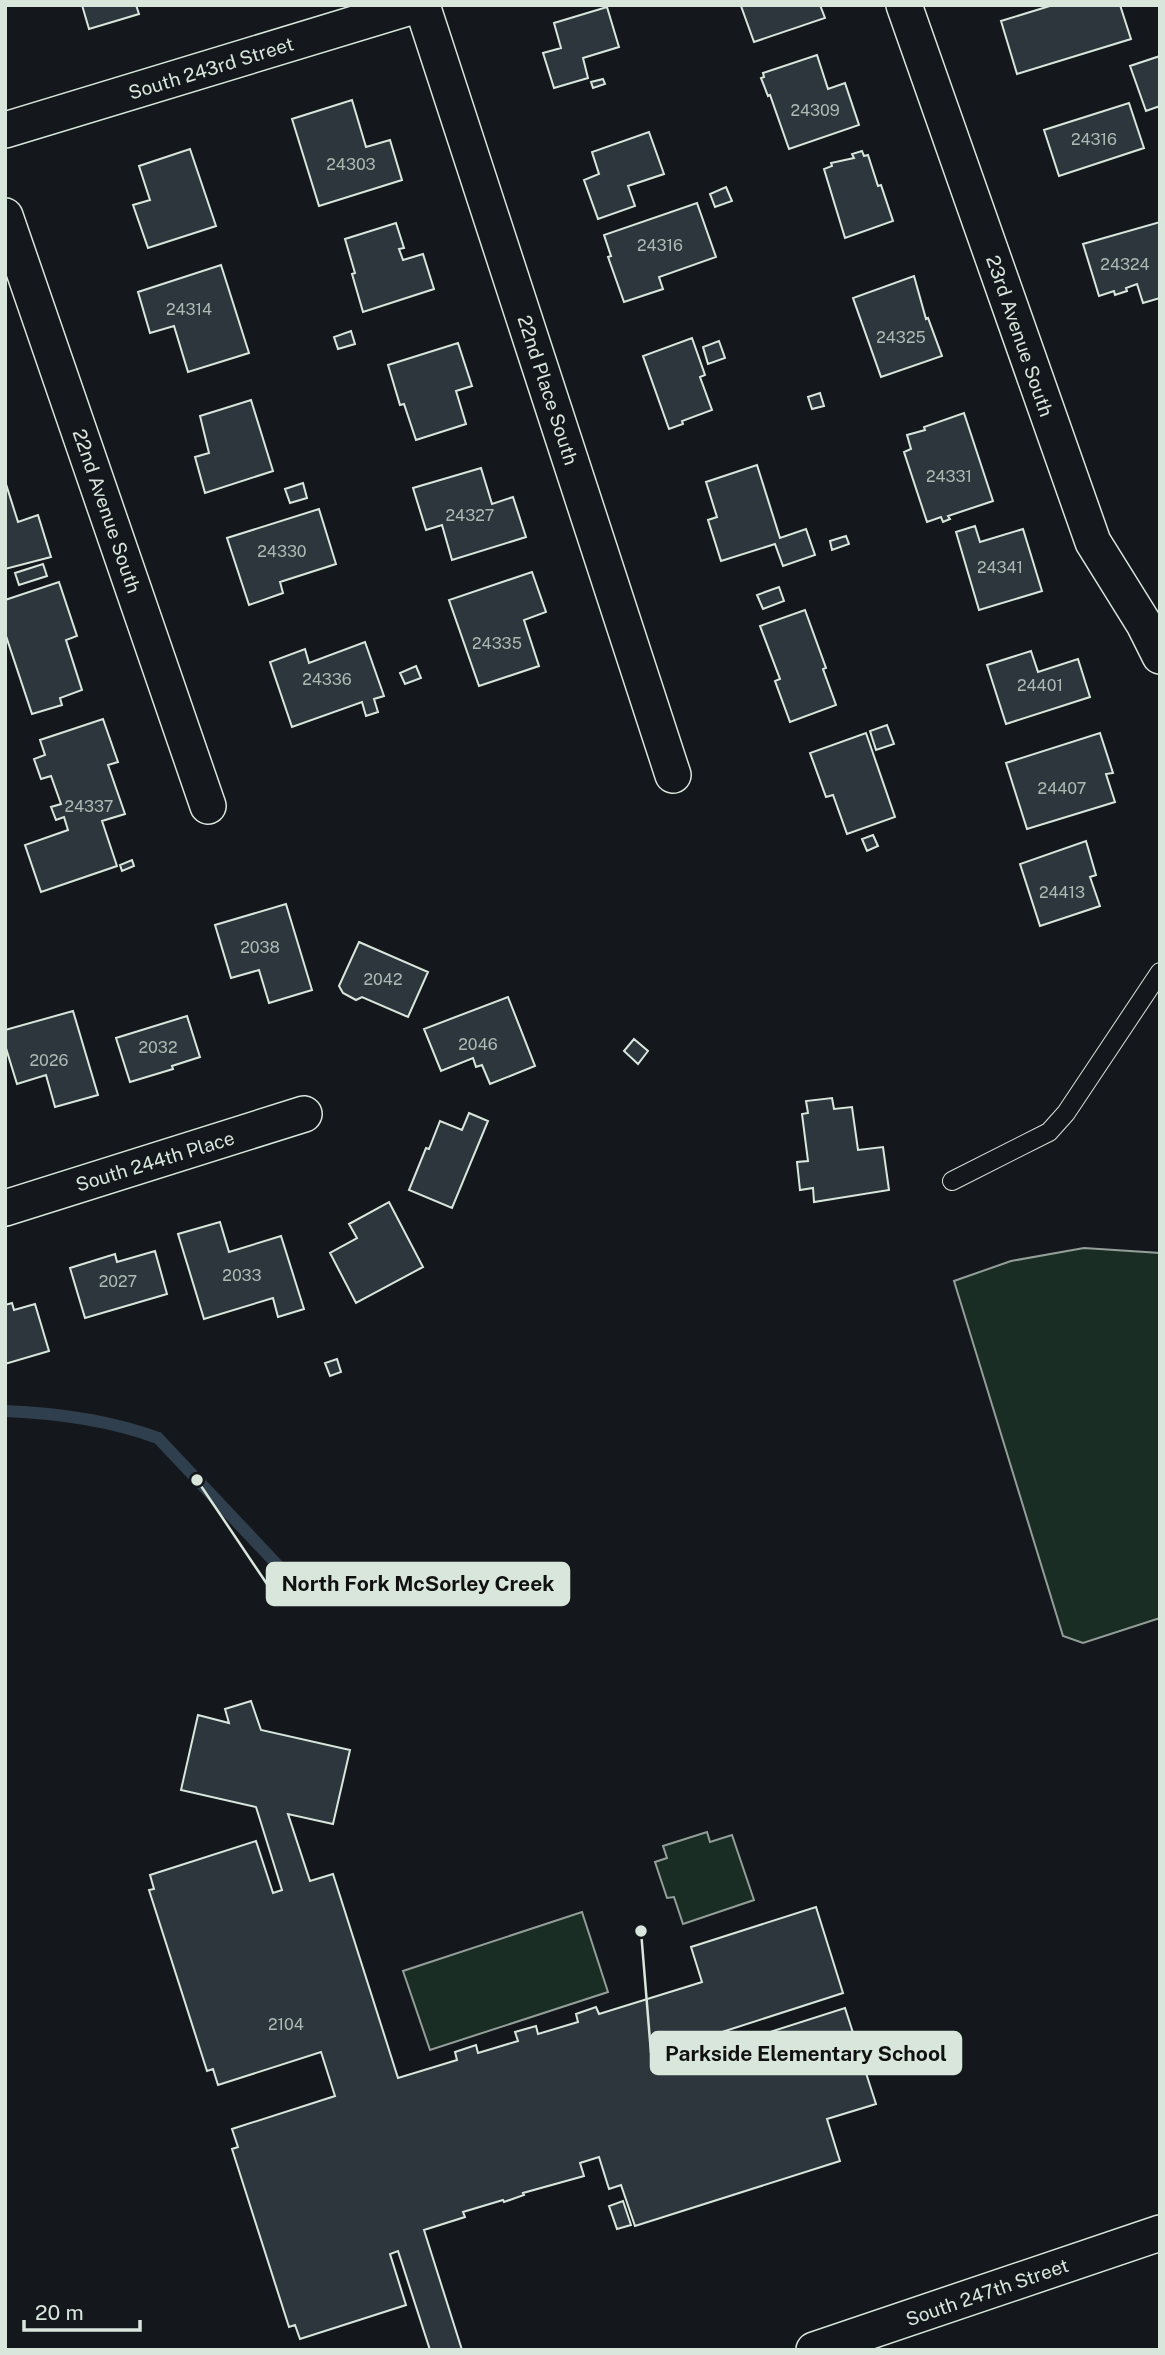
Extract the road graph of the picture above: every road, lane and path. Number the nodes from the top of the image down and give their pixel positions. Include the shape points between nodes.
1 (417, 5) edge
2 (422, 5) edge
3 (904, 5) edge
4 (5, 130) edge
5 (5, 216) edge
6 (1160, 656) edge
7 (673, 775) dead end
8 (208, 806) dead end
9 (1160, 972) edge
10 (304, 1114) dead end
11 (952, 1181) dead end
12 (5, 1208) edge
13 (1160, 2233) edge
14 (814, 2350) edge

1 - 4 street, South 243rd Street
2 - 7 street, 22nd Place South
3 - 6 street, 23rd Avenue South via 1093,542
5 - 8 street, 22nd Avenue South
9 - 11 lane via 1049,1132
10 - 12 street, South 244th Place
13 - 14 street, South 247th Street

